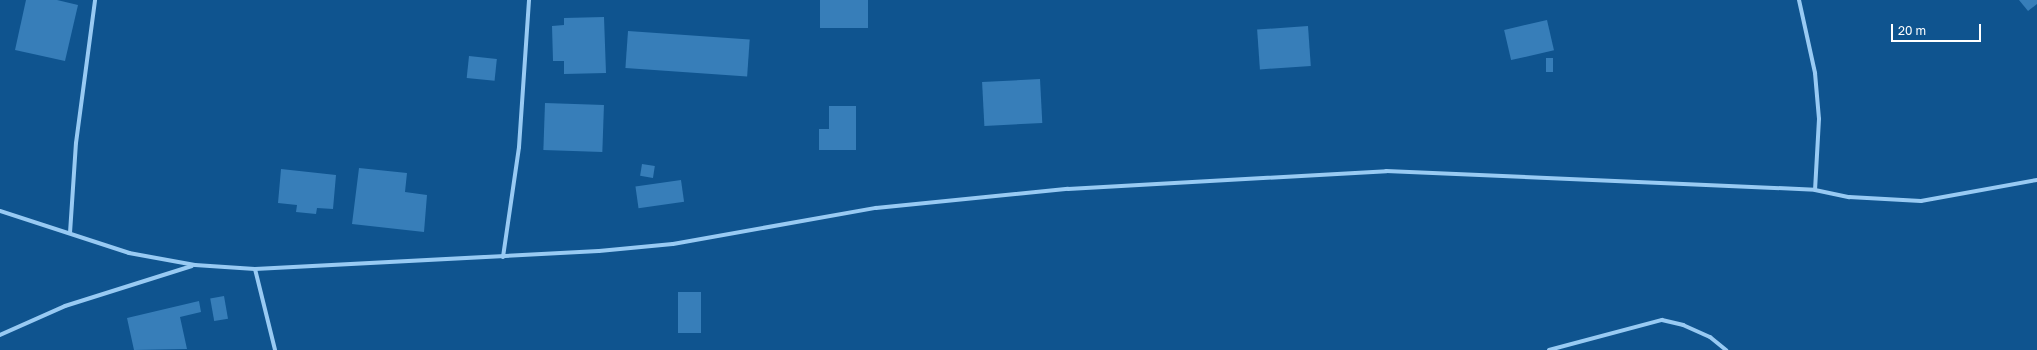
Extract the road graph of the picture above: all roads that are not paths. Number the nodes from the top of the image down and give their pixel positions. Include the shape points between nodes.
1 (95, 0) edge
2 (529, 0) edge
3 (1799, 0) edge
4 (2037, 180) edge
5 (1815, 190) junction
6 (0, 212) edge
7 (70, 233) junction
8 (503, 258) junction
9 (194, 265) junction
10 (255, 270) junction
11 (0, 335) edge
12 (275, 350) edge
13 (1549, 350) edge
14 (1726, 350) edge

1 - 7 street via 76,143
2 - 8 street via 519,147
3 - 5 street via 1813,66 1819,119
4 - 5 street via 1921,201 1849,197
5 - 8 street via 1362,172 1068,189 876,208 673,244
6 - 7 street
7 - 9 street via 129,253
8 - 10 street
9 - 10 street
9 - 11 street via 65,306
10 - 12 street
13 - 14 street via 1662,320 1683,325 1710,338

